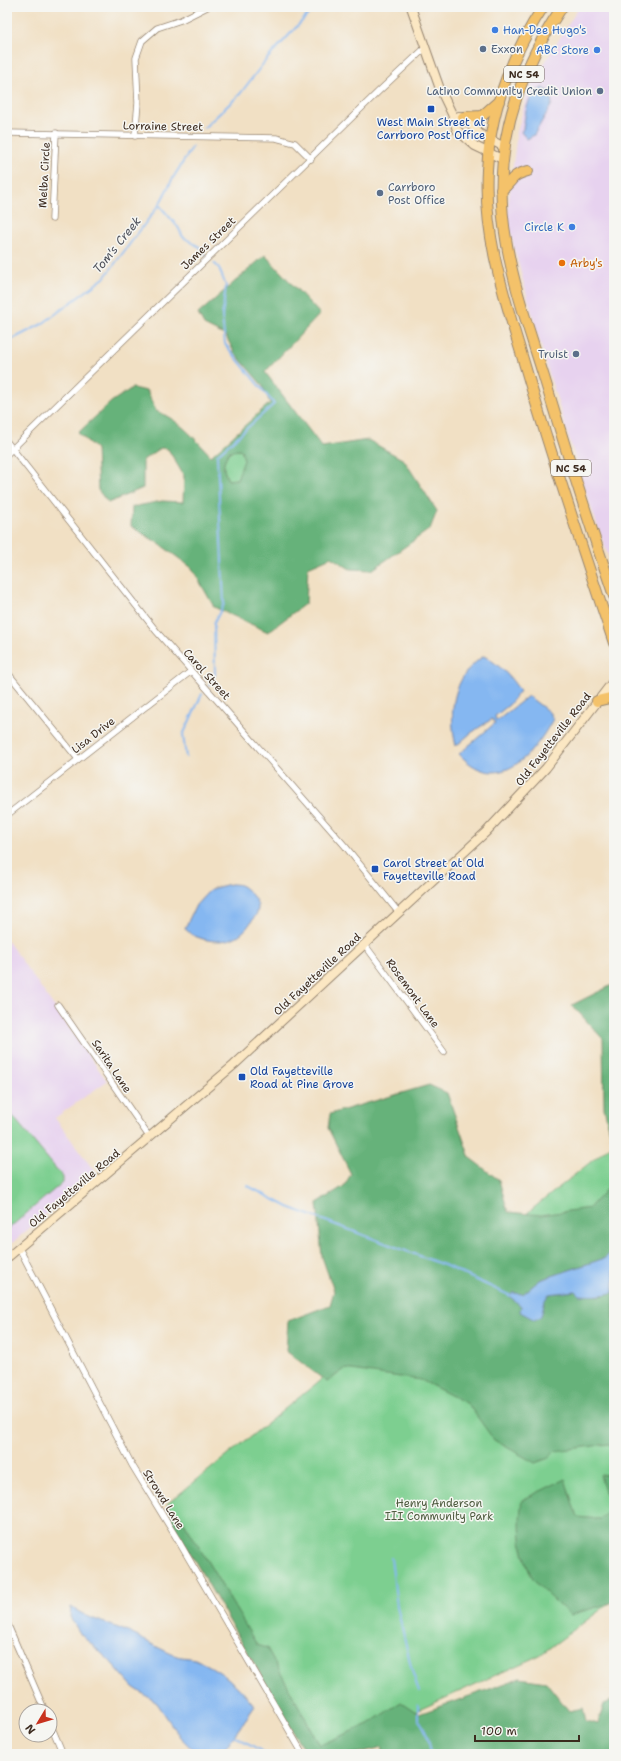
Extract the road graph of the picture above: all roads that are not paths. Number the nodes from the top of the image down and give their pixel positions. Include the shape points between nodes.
1 (206, 7) edge
2 (411, 7) edge
3 (543, 7) edge
4 (562, 7) edge
5 (425, 48) junction
6 (499, 101) junction
7 (452, 114) junction
8 (463, 117) junction
9 (7, 133) edge
10 (56, 134) junction
11 (135, 136) junction
12 (490, 140) junction
13 (504, 148) junction
14 (488, 154) junction
15 (311, 159) junction
16 (502, 160) junction
17 (528, 171) dead end
18 (501, 190) junction
19 (52, 219) dead end
20 (7, 442) edge
21 (12, 449) junction
22 (7, 454) edge
23 (614, 596) edge
24 (614, 643) edge
25 (7, 672) edge
26 (190, 672) junction
27 (614, 680) edge
28 (614, 697) edge
29 (597, 701) junction
30 (78, 759) junction
31 (7, 815) edge
32 (399, 913) junction
33 (365, 945) junction
34 (58, 1005) dead end
35 (444, 1052) dead end
36 (150, 1138) junction
37 (19, 1248) junction
38 (7, 1258) edge
39 (7, 1623) edge
40 (42, 1703) edge
41 (58, 1742) edge
42 (63, 1754) edge
43 (303, 1754) edge

1 - 11 street via 181,20 157,28 142,41 136,58 138,103
2 - 5 street
3 - 6 highway, NC 54 via 513,60
4 - 13 highway, NC 54 via 543,36 521,81 512,108
5 - 7 street via 444,100
5 - 15 street, James Street
6 - 8 highway via 482,116
6 - 12 highway, NC 54
7 - 8 street
7 - 14 street via 456,130
8 - 12 street
9 - 10 street, Lorraine Street
10 - 11 street, Lorraine Street
10 - 19 street, Melba Circle
11 - 15 street, Lorraine Street via 276,138 295,143
12 - 13 street
12 - 14 highway, NC 54
13 - 16 highway, NC 54
14 - 16 street
14 - 24 highway, NC 54 via 486,206 491,245 555,466
15 - 21 street, James Street
16 - 18 highway, NC 54
17 - 18 highway via 513,176
18 - 23 highway, NC 54 via 506,240 515,277 577,487
20 - 21 street, Carol Street
21 - 22 street, James Street
21 - 26 street, Carol Street
25 - 30 street
26 - 30 street, Lisa Drive
26 - 32 street, Carol Street via 345,846
27 - 29 street, Old Fayetteville Road
28 - 29 highway
29 - 32 street, Old Fayetteville Road via 531,786
30 - 31 street, Lisa Drive
32 - 33 street, Old Fayetteville Road
33 - 35 street, Rosemont Lane
33 - 36 street, Old Fayetteville Road
34 - 36 street, Sarita Lane
36 - 37 street, Old Fayetteville Road
37 - 38 street, Old Fayetteville Road
37 - 43 street, Strowd Lane via 132,1465
39 - 40 street
41 - 42 street

